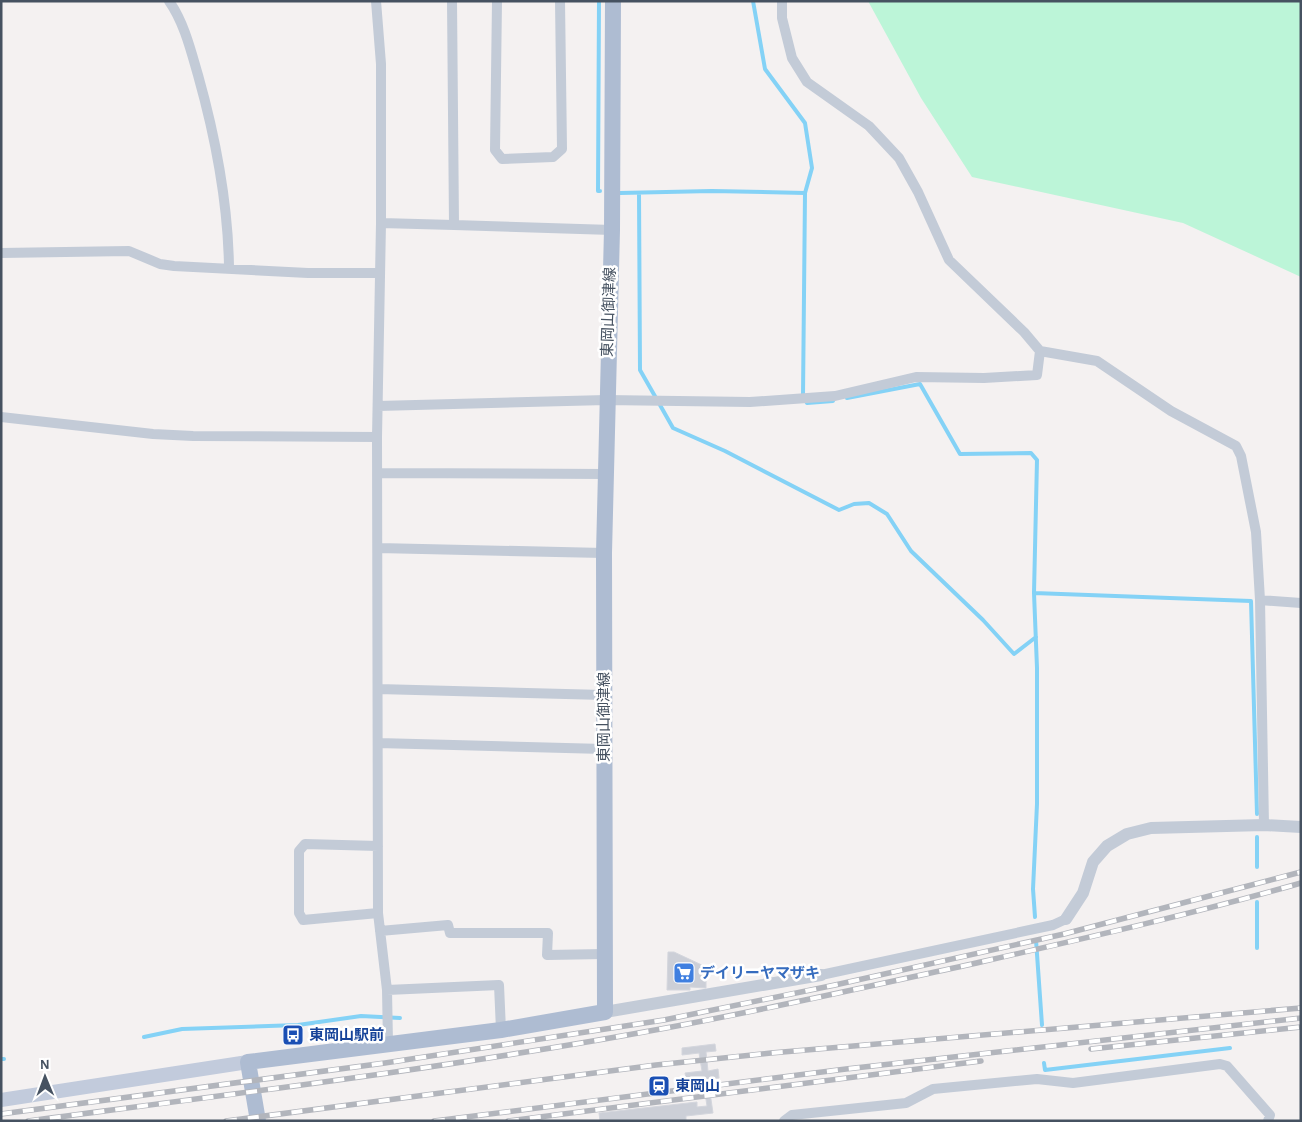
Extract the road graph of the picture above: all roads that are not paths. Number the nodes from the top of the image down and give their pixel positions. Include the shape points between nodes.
1 (169, 1) edge
2 (376, 1) edge
3 (452, 1) edge
4 (497, 1) edge
5 (560, 1) edge
6 (613, 1) edge
7 (782, 1) edge
8 (381, 223) junction
9 (454, 225) junction
10 (612, 230) junction
11 (1, 253) edge
12 (229, 267) junction
13 (380, 273) junction
14 (1040, 351) junction
15 (606, 400) junction
16 (378, 406) junction
17 (1, 417) edge
18 (377, 437) junction
19 (378, 473) junction
20 (605, 474) junction
21 (378, 548) junction
22 (604, 553) junction
23 (1260, 600) junction
24 (1301, 604) edge
25 (378, 689) junction
26 (604, 695) junction
27 (378, 744) junction
28 (604, 749) junction
29 (1264, 825) junction
30 (1301, 827) edge
31 (378, 846) junction
32 (378, 913) junction
33 (1066, 920) joint
34 (380, 931) junction
35 (604, 954) junction
36 (821, 975) joint
37 (388, 990) junction
38 (605, 1012) junction
39 (501, 1030) junction
40 (388, 1043) junction
41 (248, 1062) junction
42 (1, 1100) edge
43 (258, 1121) edge
44 (784, 1121) edge
45 (1268, 1121) edge

1 - 12 street via 188,40 208,110 224,186
2 - 8 street via 381,64
3 - 9 street
4 - 5 street via 494,150 502,159 553,157 562,150
6 - 10 main road, 東岡山御津線
7 - 14 street via 782,18 792,58 808,82 869,126 899,158 949,260
8 - 9 street
8 - 13 street
9 - 10 street
10 - 15 main road, 東岡山御津線
11 - 12 street via 129,251 167,265
12 - 13 street via 308,273
13 - 16 street
14 - 15 street via 1037,375 916,377 835,396 806,399
14 - 23 street via 1097,361 1171,411 1236,446 1241,456 1256,532
15 - 16 street
15 - 20 main road, 東岡山御津線
16 - 18 street
17 - 18 street via 177,436
18 - 19 street
19 - 20 street
19 - 21 street
20 - 22 main road, 東岡山御津線
21 - 22 street
21 - 25 street
22 - 26 main road, 東岡山御津線
23 - 24 street
23 - 29 street
25 - 26 street
25 - 27 street
26 - 28 main road, 東岡山御津線
27 - 28 street
27 - 31 street
28 - 35 main road, 東岡山御津線
29 - 30 street
29 - 33 street via 1151,828 1126,834 1107,846 1093,862 1083,893
31 - 32 street
31 - 32 street via 305,844 299,851 299,913 303,920
32 - 34 street
33 - 36 street
34 - 35 street via 448,925 450,933 548,933 547,955
34 - 37 street
35 - 38 main road, 東岡山御津線
36 - 38 street
37 - 39 street via 499,985
37 - 40 street
38 - 39 main road
39 - 40 main road
40 - 41 main road
41 - 42 main road
41 - 43 main road
44 - 45 street via 792,1115 906,1103 933,1089 1037,1079 1073,1083 1220,1064 1227,1066 1270,1114

